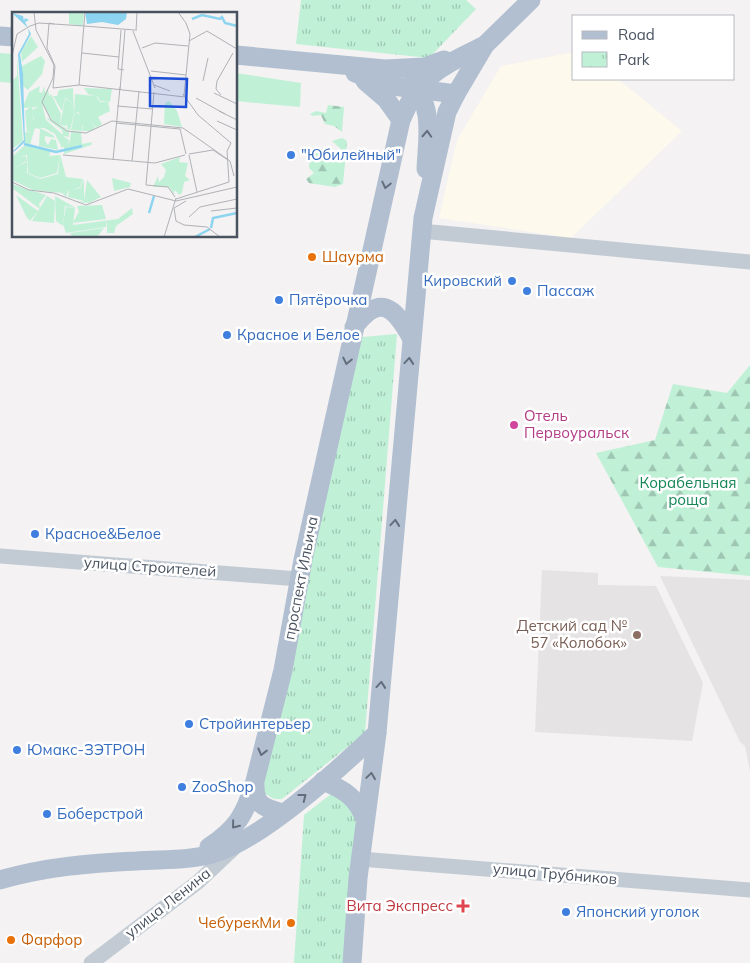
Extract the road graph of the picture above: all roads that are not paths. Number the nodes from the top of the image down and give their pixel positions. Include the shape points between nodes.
1 (531, 0) edge
2 (485, 45) junction
3 (238, 55) edge
4 (343, 68) junction
5 (385, 69) junction
6 (417, 89) junction
7 (456, 94) junction
8 (401, 120) junction
9 (422, 224) junction
10 (750, 262) edge
11 (354, 327) junction
12 (411, 337) junction
13 (0, 556) edge
14 (299, 578) junction
15 (377, 733) junction
16 (255, 781) junction
17 (323, 781) junction
18 (282, 813) junction
19 (365, 819) junction
20 (243, 840) junction
21 (192, 858) junction
22 (360, 859) junction
23 (0, 880) edge
24 (750, 890) edge
25 (91, 963) edge
26 (352, 963) edge

1 - 2 main road
2 - 5 main road via 425,67
2 - 6 main road, проспект Ильича via 440,67
2 - 7 main road
3 - 4 main road
4 - 5 main road
4 - 6 main road via 385,85
4 - 8 main road via 386,99
5 - 6 main road via 402,76
6 - 7 main road
6 - 8 main road, проспект Ильича
9 -> 6 main road via 428,115
7 - 9 main road via 447,112
8 -> 11 main road, проспект Ильича
9 - 10 street
9 - 12 main road
11 - 12 main road via 362,316 375,308 388,308 400,316
11 -> 14 main road, проспект Ильича
15 -> 12 main road
13 - 14 street, улица Строителей
14 -> 16 main road, проспект Ильича via 283,670
15 - 17 main road, улица Ленина
19 -> 15 main road
16 - 18 main road, проспект Ильича via 254,794 258,801
16 -> 21 main road, улица Ленина via 246,811 239,820 221,839
18 -> 17 main road, улица Ленина
17 - 19 main road via 345,790 359,804
18 - 20 main road, улица Ленина
19 - 22 main road
20 - 21 main road, улица Ленина via 217,852
20 - 25 street, улица Ленина via 198,882
21 - 23 main road, улица Ленина via 62,866
22 - 24 street, улица Трубников
22 - 26 main road

